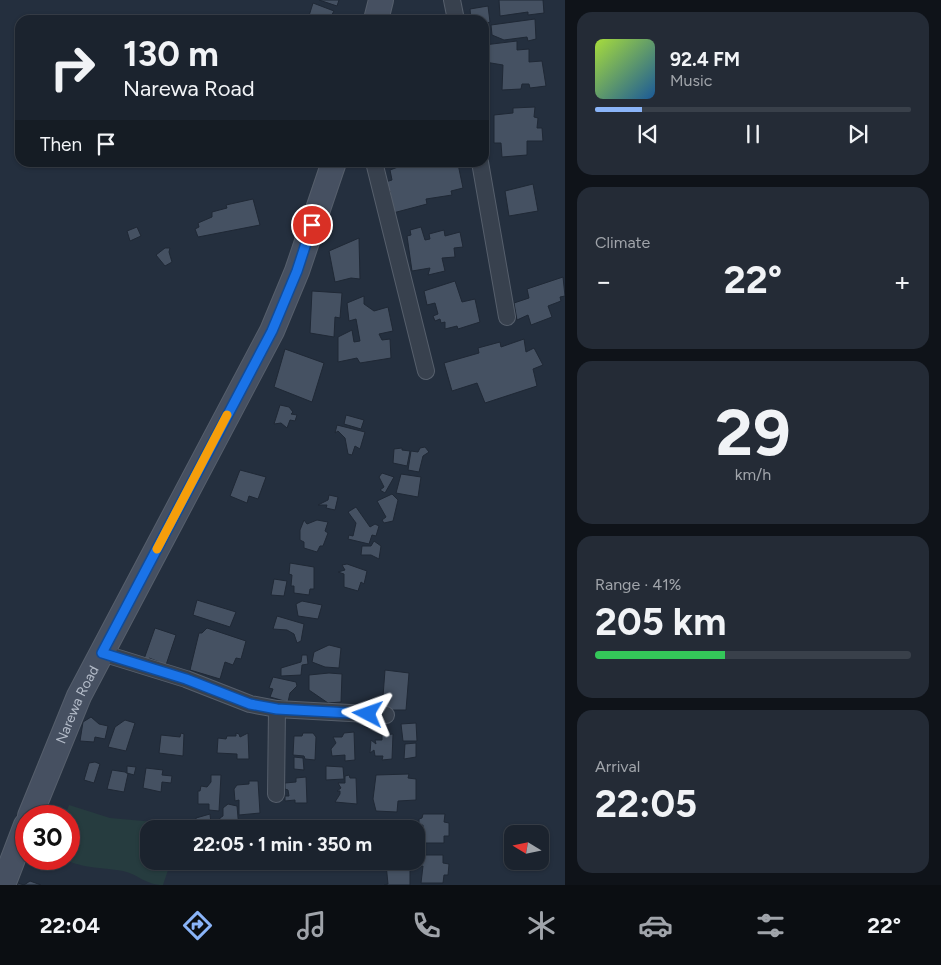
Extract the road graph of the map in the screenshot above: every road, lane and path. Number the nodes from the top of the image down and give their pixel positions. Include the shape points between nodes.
1 (381, 0) edge
2 (452, 0) edge
3 (377, 15) edge
4 (455, 15) edge
5 (332, 167) edge
6 (375, 167) edge
7 (481, 167) edge
8 (507, 317) dead end
9 (426, 372) dead end
10 (102, 653) junction
11 (277, 709) junction
12 (386, 714) dead end
13 (276, 794) dead end
14 (34, 805) edge
15 (15, 850) edge
16 (4, 876) edge

1 - 3 main road
2 - 4 street
5 - 10 main road, Narewa Road via 297,271 272,331
6 - 9 street
7 - 8 street
10 - 11 street via 186,679 250,704
10 - 14 main road, Narewa Road via 79,696
11 - 12 street
11 - 13 street
15 - 16 main road

